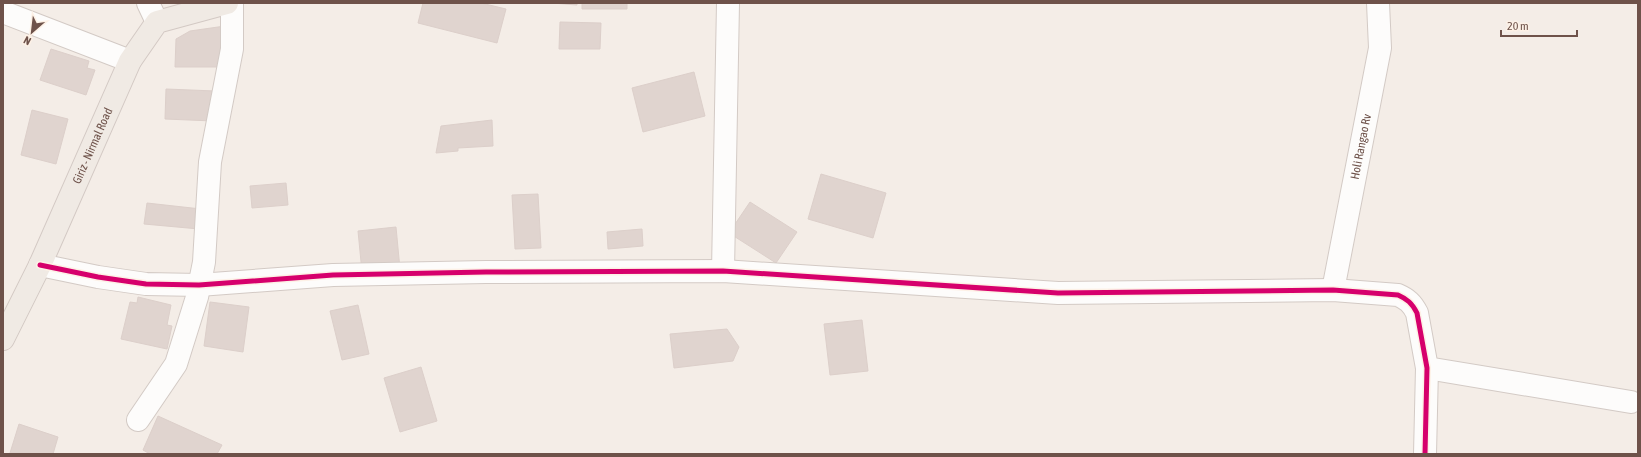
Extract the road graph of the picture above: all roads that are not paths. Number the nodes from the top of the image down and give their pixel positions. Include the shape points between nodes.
1 (227, 3) edge
2 (232, 3) edge
3 (728, 3) edge
4 (1378, 3) edge
5 (3, 12) edge
6 (153, 12) edge
7 (130, 61) junction
8 (40, 265) junction
9 (723, 271) junction
10 (200, 285) junction
11 (1333, 290) junction
12 (3, 339) edge
13 (1428, 368) junction
14 (1631, 402) dead end
15 (138, 420) dead end
16 (1425, 454) edge

1 - 6 main road, Giriz - Nirmal Road
2 - 10 street via 232,49 210,162 204,262
3 - 9 street
4 - 11 street, Holi Rangao Rv via 1380,48
5 - 7 street
6 - 7 main road, Giriz - Nirmal Road
7 - 8 main road, Giriz - Nirmal Road
8 - 10 street via 139,283
8 - 12 main road, Giriz - Nirmal Road
9 - 10 street via 333,275
9 - 11 street via 1058,292
10 - 15 street via 176,364
11 - 13 street via 1398,295 1407,299 1417,313
13 - 14 street
13 - 16 street

